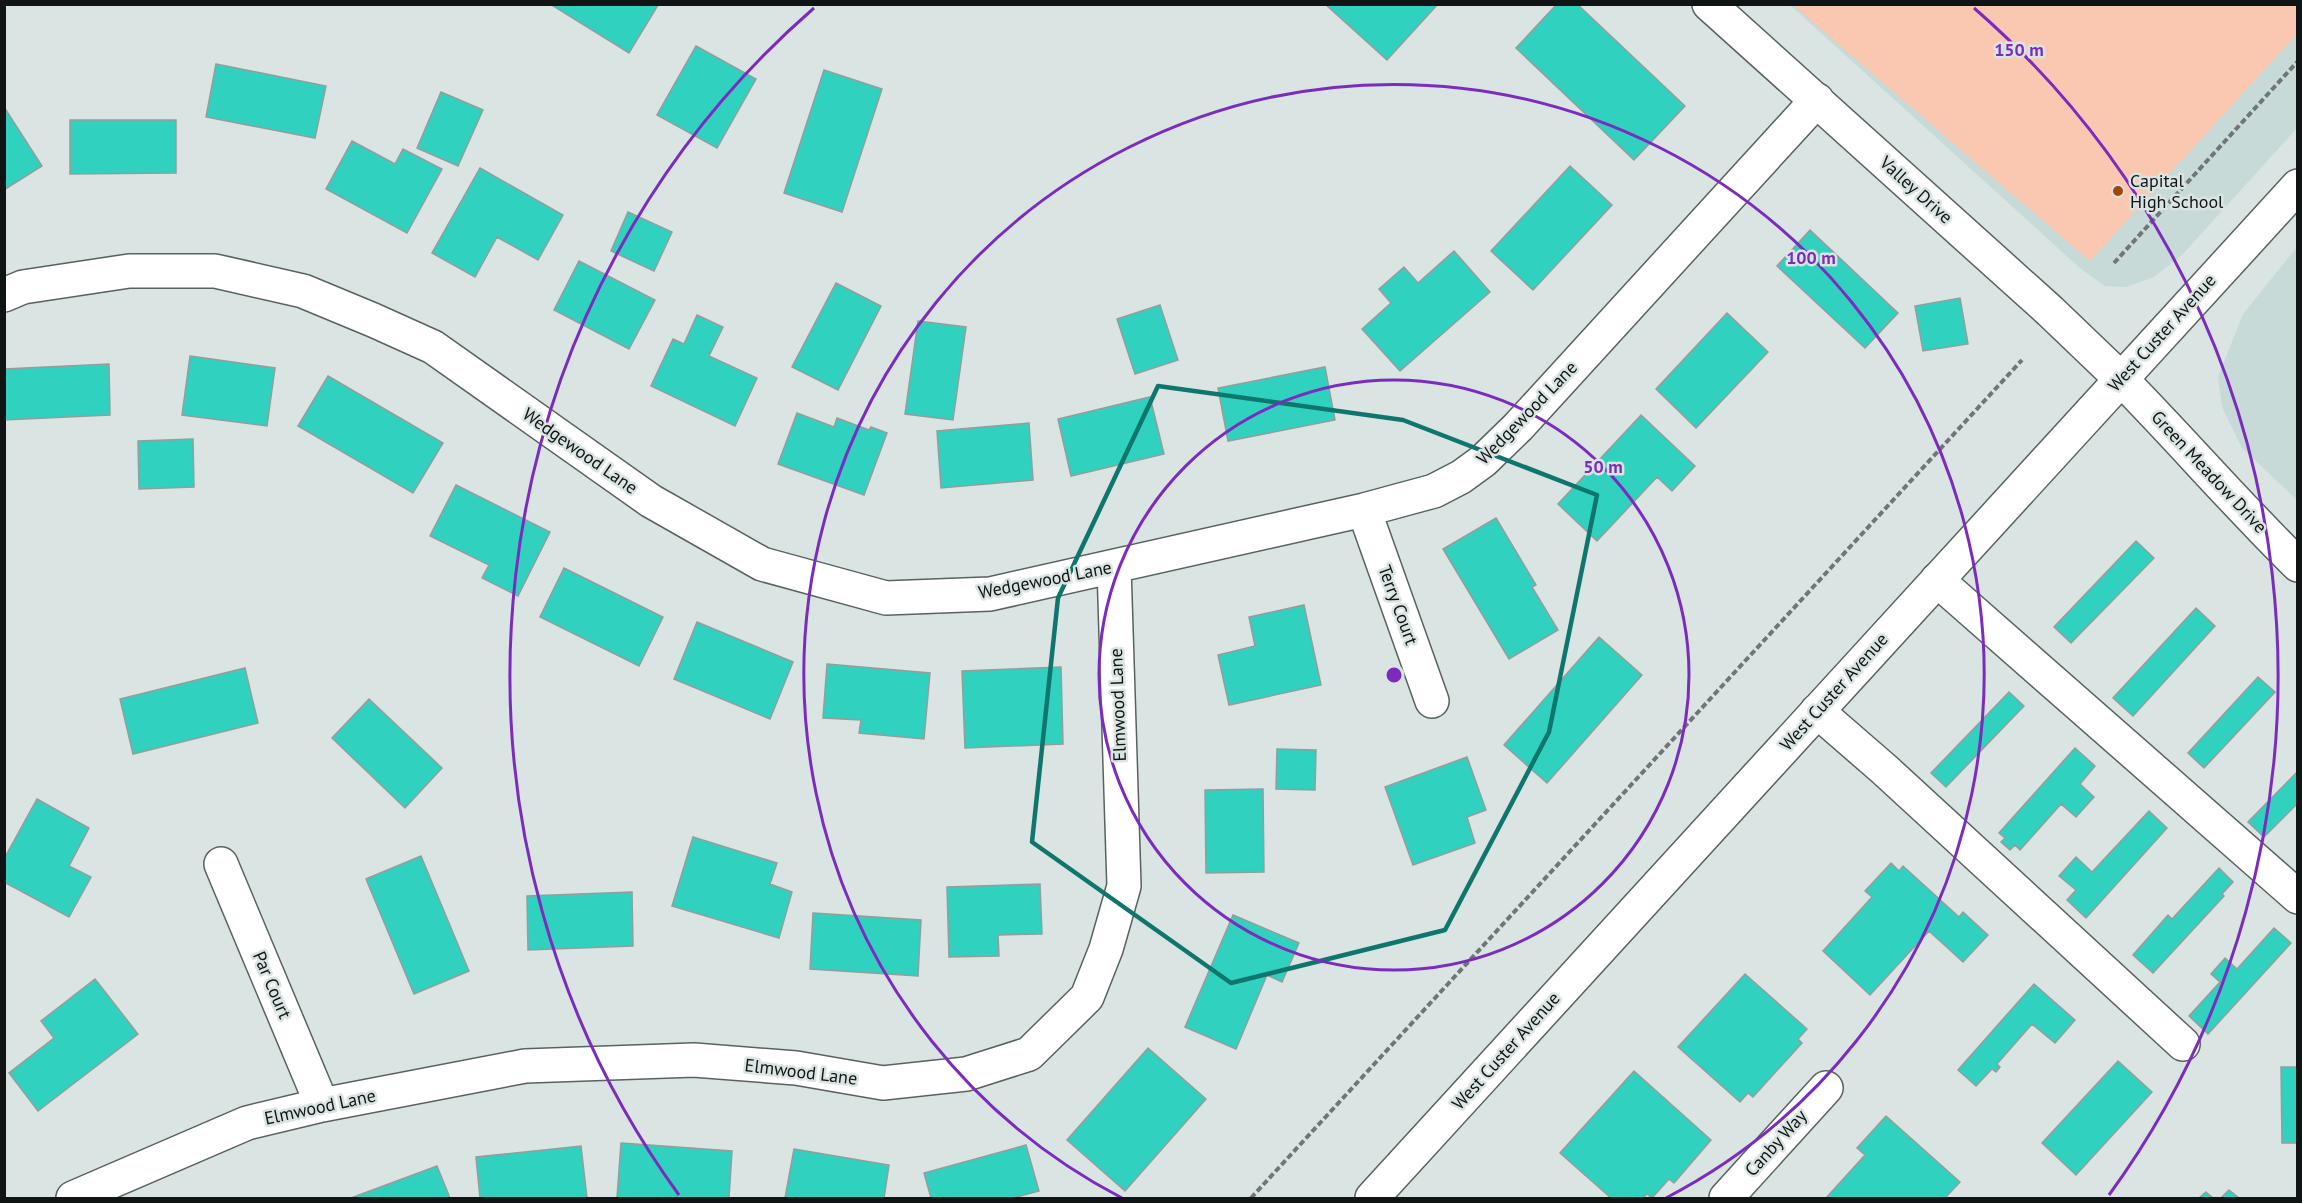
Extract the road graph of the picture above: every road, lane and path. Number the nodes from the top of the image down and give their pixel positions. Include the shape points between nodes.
1 (1709, 4) edge
2 (2298, 61) edge
3 (1817, 100) junction
4 (2298, 186) edge
5 (2115, 263) dead end
6 (4, 295) edge
7 (2022, 360) dead end
8 (2121, 379) junction
9 (1364, 510) junction
10 (2298, 566) edge
11 (1114, 567) junction
12 (1937, 580) junction
13 (1432, 701) dead end
14 (1817, 711) junction
15 (221, 864) dead end
16 (2298, 897) edge
17 (2184, 1044) dead end
18 (1826, 1088) dead end
19 (322, 1105) junction
20 (73, 1198) edge
21 (1251, 1198) edge
22 (1371, 1198) edge
23 (1726, 1198) edge

1 - 3 street, Valley Drive
2 - 5 path
3 - 8 street, Valley Drive
3 - 9 street, Wedgewood Lane via 1483,461 1434,491
4 - 8 street, West Custer Avenue
6 - 11 street, Wedgewood Lane via 23,287 129,271 215,271 303,291 433,347 651,501 762,564 886,598 990,594
7 - 21 path
8 - 10 street, Green Meadow Drive
8 - 12 street, West Custer Avenue
9 - 11 street, Wedgewood Lane
9 - 13 street, Terry Court
11 - 19 street, Elmwood Lane via 1124,886 1087,997 1029,1054 966,1074 884,1083 796,1068 694,1060 525,1066
12 - 14 street, West Custer Avenue
12 - 16 street
14 - 17 street
14 - 22 street, West Custer Avenue
15 - 19 street, Par Court
18 - 23 street, Canby Way
19 - 20 street, Elmwood Lane via 247,1123

